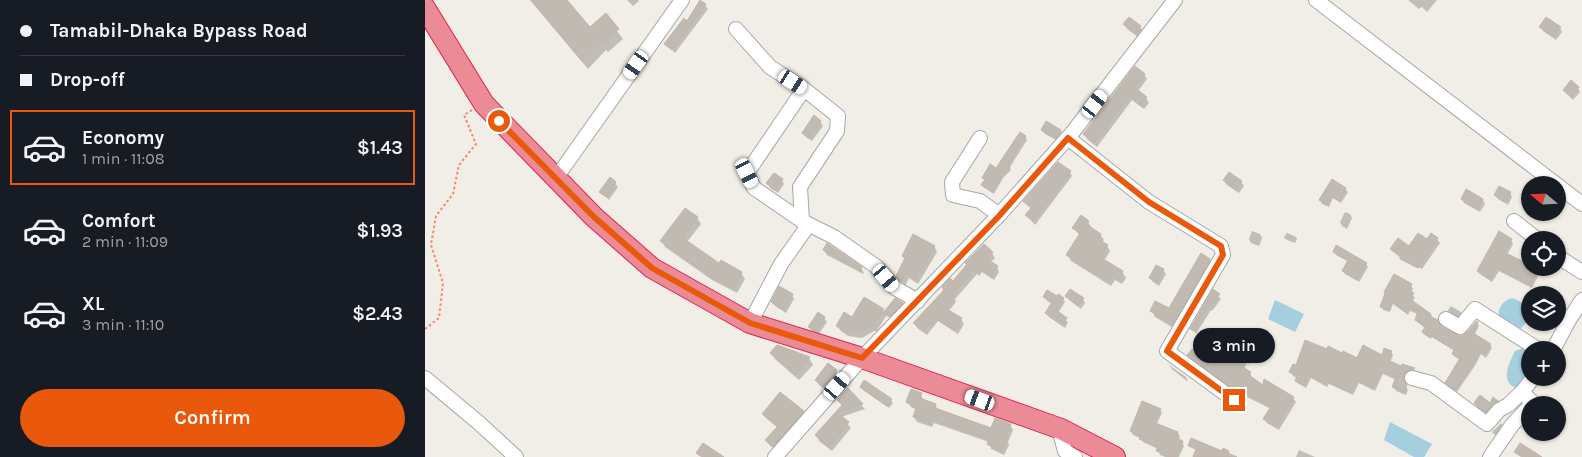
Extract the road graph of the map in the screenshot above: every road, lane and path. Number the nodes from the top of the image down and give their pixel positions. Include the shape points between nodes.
1 (682, 0) edge
2 (1175, 0) edge
3 (1316, 0) edge
4 (425, 8) edge
5 (736, 29) dead end
6 (804, 89) junction
7 (484, 104) junction
8 (980, 138) dead end
9 (1068, 138) junction
10 (555, 178) junction
11 (1582, 204) edge
12 (999, 216) junction
13 (1514, 221) dead end
14 (805, 224) junction
15 (1527, 231) edge
16 (1566, 262) edge
17 (1582, 272) edge
18 (1582, 300) edge
19 (918, 301) junction
20 (1446, 319) dead end
21 (750, 323) junction
22 (425, 328) edge
23 (1525, 341) edge
24 (1558, 341) edge
25 (862, 358) junction
26 (425, 378) edge
27 (1412, 378) dead end
28 (1527, 386) edge
29 (1522, 392) junction
30 (1234, 400) dead end
31 (1059, 429) junction
32 (516, 457) edge
33 (775, 457) edge
34 (1075, 457) edge
35 (1115, 457) edge
36 (1491, 457) edge

1 - 10 street
2 - 9 street
3 - 11 street
4 - 7 highway
5 - 6 street via 770,67
6 - 14 street via 838,116 837,131 800,188
6 - 14 street via 747,173 754,188
7 - 10 highway
7 - 22 path via 464,115 476,144 459,165 453,194 436,216 431,245 443,283 439,318
8 - 12 street via 952,182 953,195 980,201
9 - 12 street
9 - 30 street via 1149,202 1221,246 1223,255 1167,351
10 - 21 highway via 652,268
12 - 19 street
13 - 15 street
14 - 19 street via 834,237 877,267 895,288
14 - 21 street
16 - 17 street
18 - 24 street
19 - 25 street
20 - 23 street via 1460,327 1475,309
21 - 25 highway
25 - 31 highway
25 - 33 street
26 - 32 street
27 - 29 street via 1431,383 1487,424
28 - 29 street
29 - 36 street via 1532,402
31 - 34 street via 1065,451
31 - 35 highway

